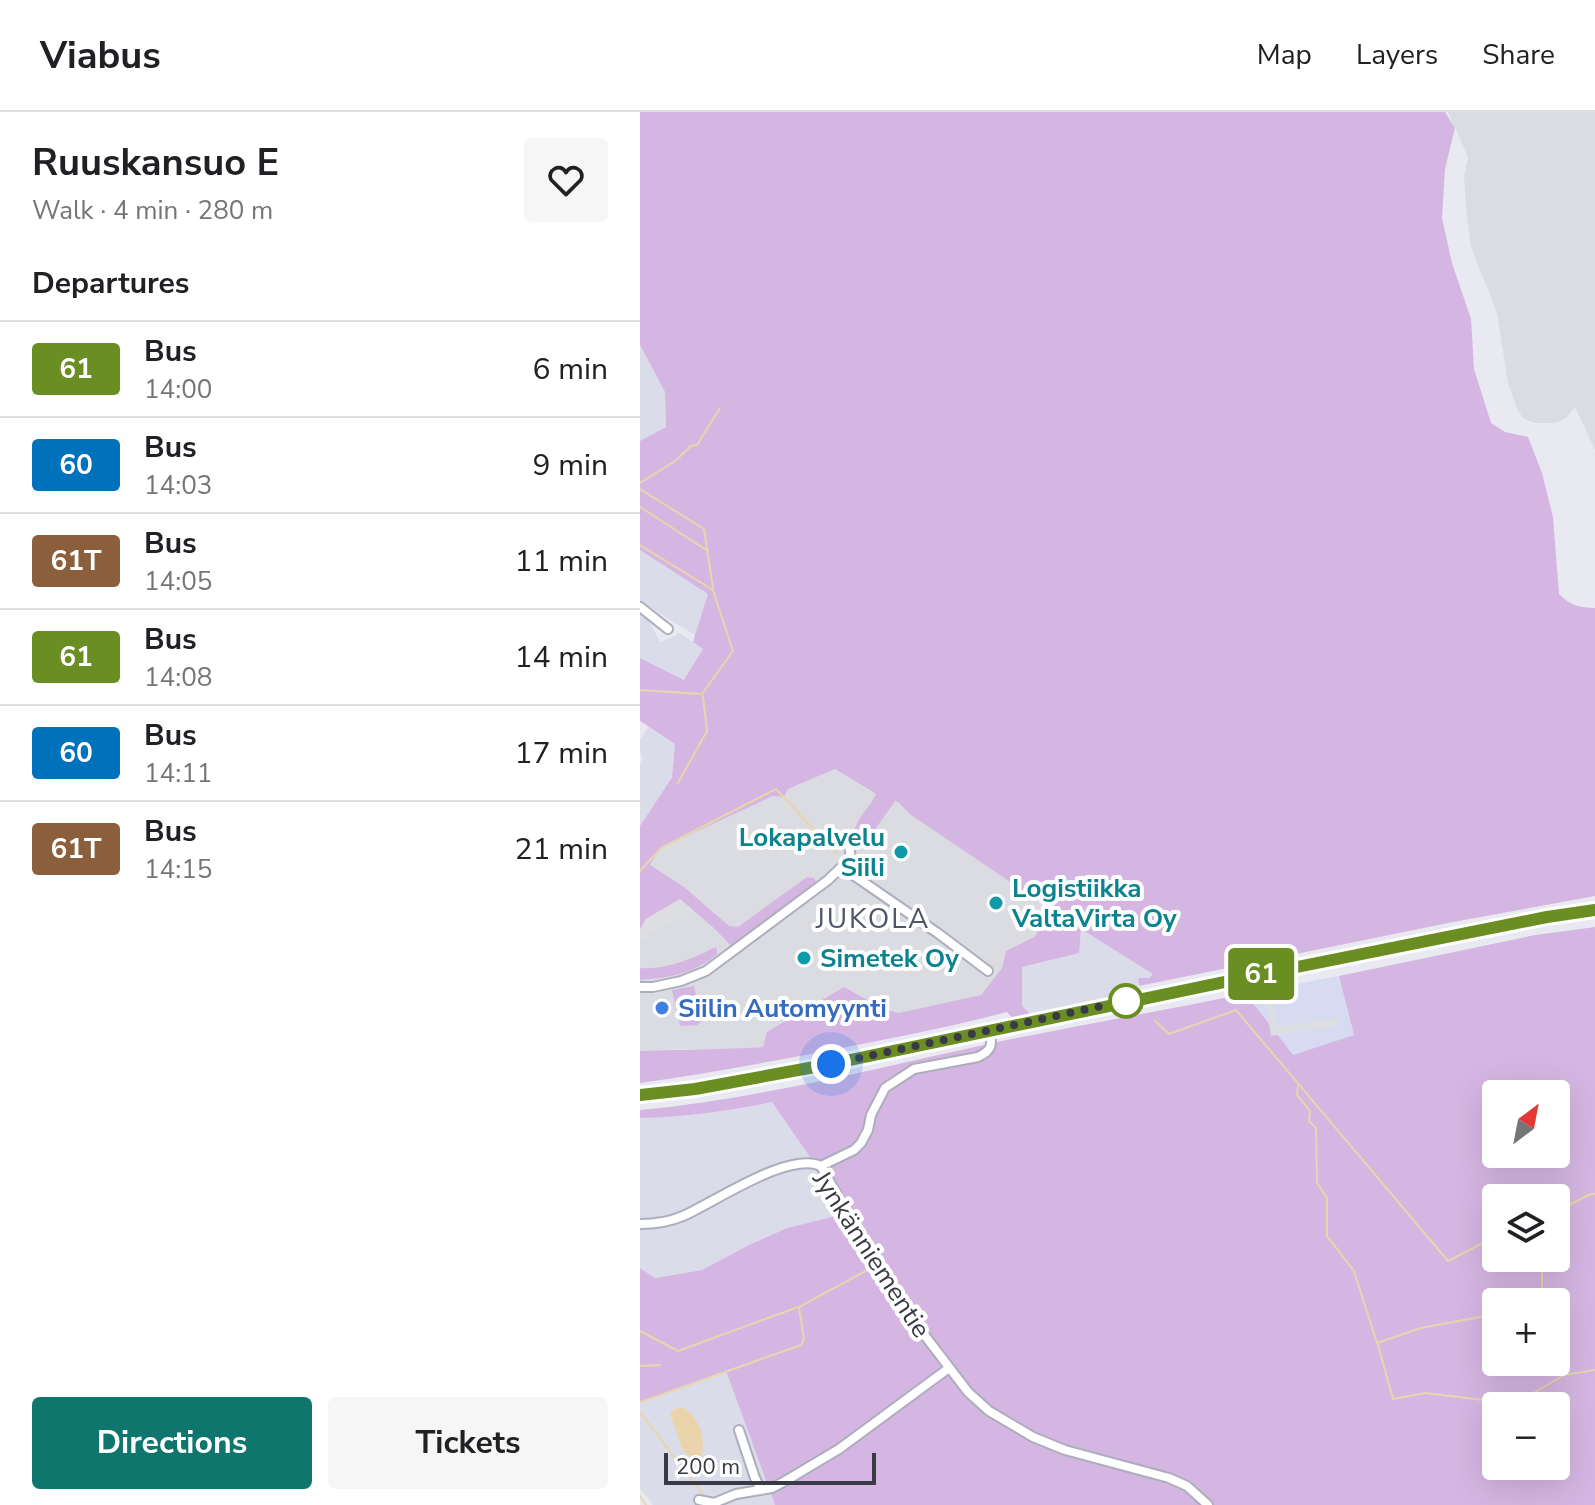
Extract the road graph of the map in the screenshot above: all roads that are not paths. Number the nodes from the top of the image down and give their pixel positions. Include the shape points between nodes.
1 (640, 607) edge
2 (668, 629) dead end
3 (849, 845) dead end
4 (843, 868) junction
5 (1595, 910) edge
6 (988, 971) dead end
7 (640, 987) edge
8 (990, 1029) junction
9 (640, 1095) edge
10 (821, 1166) junction
11 (640, 1224) edge
12 (949, 1368) junction
13 (739, 1430) dead end
14 (761, 1490) junction
15 (699, 1500) dead end
16 (1208, 1505) edge

1 - 2 street
3 - 4 street via 851,858
4 - 6 street
4 - 7 street via 706,971
5 - 8 main road
8 - 9 main road via 831,1064
8 - 10 street via 988,1052 914,1069 885,1088 861,1143
10 - 11 street, Jynkänniementie via 805,1162 769,1172 682,1217
10 - 12 street, Jynkänniementie via 900,1303
12 - 14 street via 821,1461
12 - 16 street, Jynkänniementie via 968,1392 1014,1428 1065,1450 1169,1478
13 - 14 street
14 - 15 street via 714,1503

